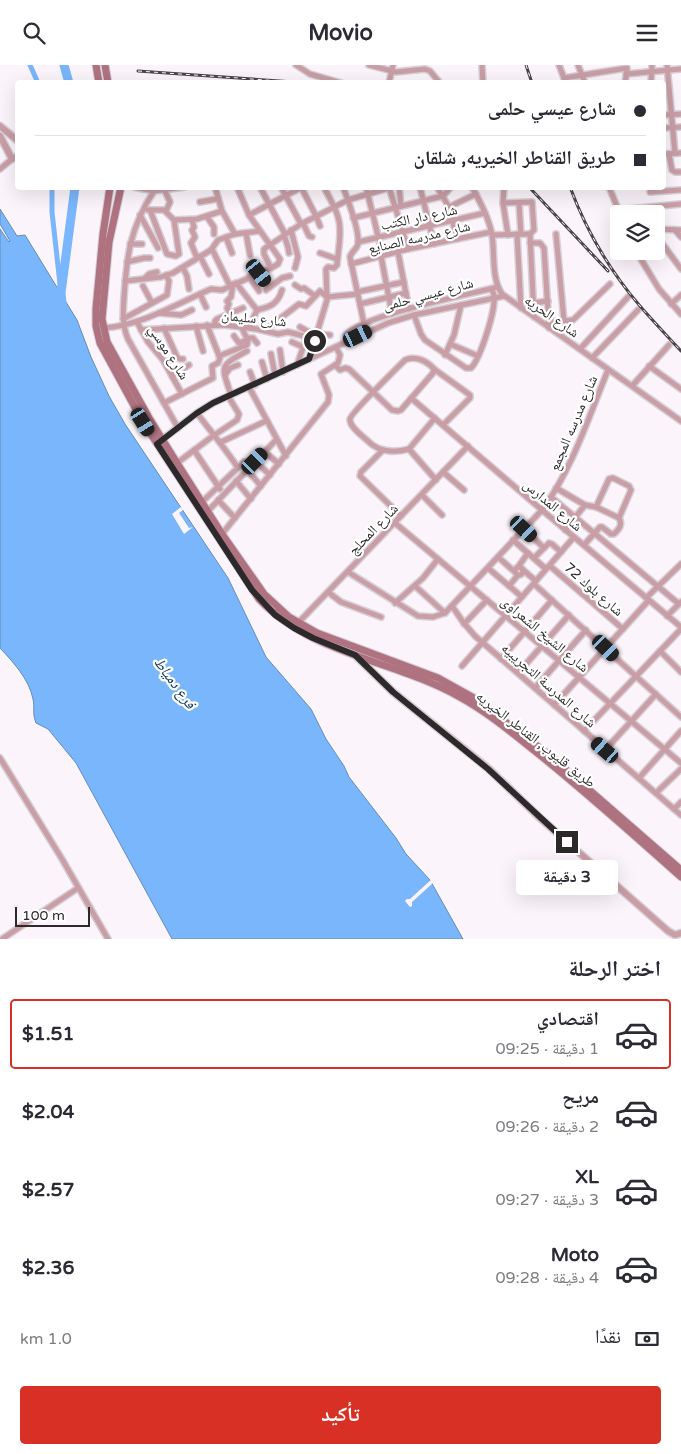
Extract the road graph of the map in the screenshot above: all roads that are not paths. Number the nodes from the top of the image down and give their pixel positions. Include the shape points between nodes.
1 (96, 65) edge
2 (105, 65) edge
3 (296, 65) edge
4 (369, 65) edge
5 (432, 65) edge
6 (482, 65) edge
7 (559, 65) edge
8 (578, 65) edge
9 (652, 65) edge
10 (667, 67) edge
11 (392, 68) edge
12 (627, 69) edge
13 (681, 69) edge
14 (430, 71) junction
15 (651, 72) junction
16 (582, 75) junction
17 (98, 80) edge
18 (108, 80) edge
19 (330, 80) edge
20 (438, 80) edge
21 (483, 80) edge
22 (565, 80) edge
23 (584, 80) edge
24 (651, 80) edge
25 (681, 114) edge
26 (666, 115) edge
27 (670, 115) junction
28 (0, 126) edge
29 (681, 127) edge
30 (666, 128) edge
31 (672, 128) junction
32 (0, 136) edge
33 (15, 138) edge
34 (681, 139) edge
35 (673, 140) junction
36 (681, 153) edge
37 (669, 154) edge
38 (15, 157) edge
39 (0, 169) edge
40 (681, 171) edge
41 (109, 190) edge
42 (120, 190) edge
43 (149, 190) edge
44 (170, 190) edge
45 (216, 190) edge
46 (238, 190) edge
47 (262, 190) edge
48 (282, 190) edge
49 (297, 190) edge
50 (302, 190) edge
51 (326, 190) edge
52 (345, 190) edge
53 (367, 190) edge
54 (383, 190) edge
55 (391, 190) edge
56 (399, 190) edge
57 (421, 190) edge
58 (439, 190) edge
59 (448, 190) edge
60 (474, 190) edge
61 (504, 190) edge
62 (610, 190) edge
63 (681, 190) edge
64 (154, 191) junction
65 (165, 191) junction
66 (650, 192) dead end
67 (368, 194) junction
68 (476, 195) junction
69 (285, 196) junction
70 (443, 196) junction
71 (217, 199) junction
72 (348, 200) junction
73 (424, 201) junction
74 (200, 202) dead end
75 (503, 203) junction
76 (519, 203) junction
77 (681, 204) edge
78 (269, 205) junction
79 (617, 205) edge
80 (665, 206) edge
81 (334, 207) junction
82 (398, 207) junction
83 (449, 207) junction
84 (150, 210) junction
85 (166, 211) junction
86 (222, 211) junction
87 (141, 212) junction
88 (372, 213) junction
89 (485, 213) junction
90 (249, 215) junction
91 (316, 216) junction
92 (207, 217) junction
93 (353, 218) junction
94 (192, 219) junction
95 (174, 220) junction
96 (453, 221) junction
97 (302, 224) junction
98 (320, 226) dead end
99 (430, 226) junction
100 (665, 229) edge
101 (678, 230) edge
102 (260, 231) junction
103 (404, 232) junction
104 (246, 233) junction
105 (287, 233) junction
106 (214, 234) dead end
107 (235, 234) junction
108 (492, 234) junction
109 (519, 234) junction
110 (530, 234) junction
111 (556, 234) dead end
112 (508, 235) junction
113 (226, 237) junction
114 (312, 237) dead end
115 (378, 237) junction
116 (681, 237) edge
117 (457, 239) junction
118 (358, 242) junction
119 (530, 243) junction
120 (142, 244) dead end
121 (270, 244) junction
122 (434, 244) junction
123 (130, 245) junction
124 (665, 247) edge
125 (158, 248) dead end
126 (212, 249) junction
127 (408, 249) junction
128 (398, 252) junction
129 (232, 253) dead end
130 (289, 253) dead end
131 (320, 253) dead end
132 (250, 255) dead end
133 (382, 256) junction
134 (199, 257) junction
135 (298, 257) junction
136 (150, 258) dead end
137 (304, 259) dead end
138 (337, 259) junction
139 (641, 260) edge
140 (126, 262) junction
141 (351, 264) junction
142 (271, 267) junction
143 (183, 268) junction
144 (295, 268) dead end
145 (681, 269) edge
146 (559, 270) junction
147 (546, 271) junction
148 (157, 272) dead end
149 (259, 273) junction
150 (209, 274) dead end
151 (166, 275) junction
152 (290, 276) dead end
153 (249, 277) junction
154 (145, 279) junction
155 (125, 281) junction
156 (404, 282) junction
157 (233, 284) junction
158 (610, 284) dead end
159 (295, 285) dead end
160 (143, 286) dead end
161 (386, 286) junction
162 (498, 287) junction
163 (189, 289) dead end
164 (491, 289) junction
165 (282, 290) dead end
166 (259, 291) dead end
167 (200, 293) junction
168 (358, 293) junction
169 (406, 293) junction
170 (681, 295) edge
171 (315, 296) junction
172 (504, 296) junction
173 (327, 297) junction
174 (389, 297) junction
175 (628, 297) dead end
176 (494, 298) junction
177 (227, 301) junction
178 (548, 301) junction
179 (152, 303) junction
180 (220, 303) dead end
181 (533, 303) junction
182 (671, 303) junction
183 (360, 304) junction
184 (461, 305) junction
185 (206, 307) dead end
186 (243, 308) dead end
187 (521, 308) junction
188 (409, 309) junction
189 (192, 310) dead end
190 (638, 310) dead end
191 (257, 311) junction
192 (158, 313) junction
193 (230, 313) junction
194 (392, 314) junction
195 (414, 315) junction
196 (681, 315) edge
197 (534, 317) junction
198 (123, 319) junction
199 (564, 321) junction
200 (137, 322) junction
201 (364, 324) junction
202 (207, 325) junction
203 (215, 325) junction
204 (549, 325) junction
205 (124, 326) junction
206 (196, 326) junction
207 (242, 327) junction
208 (249, 327) junction
209 (300, 327) dead end
210 (103, 328) junction
211 (164, 329) junction
212 (142, 330) junction
213 (264, 330) junction
214 (317, 335) junction
215 (330, 335) dead end
216 (234, 336) dead end
217 (247, 339) junction
218 (292, 342) dead end
219 (347, 342) junction
220 (257, 343) dead end
221 (450, 344) junction
222 (669, 345) dead end
223 (303, 347) junction
224 (336, 347) junction
225 (580, 349) junction
226 (236, 350) junction
227 (245, 350) junction
228 (280, 350) dead end
229 (203, 351) dead end
230 (229, 353) junction
231 (292, 353) dead end
232 (271, 354) dead end
233 (300, 355) junction
234 (444, 355) junction
235 (220, 356) junction
236 (238, 356) junction
237 (478, 356) junction
238 (177, 357) junction
239 (592, 358) junction
240 (183, 359) dead end
241 (309, 359) junction
242 (231, 360) junction
243 (262, 362) dead end
244 (165, 363) junction
245 (189, 365) dead end
246 (238, 365) dead end
247 (297, 365) junction
248 (335, 365) junction
249 (649, 366) junction
250 (434, 369) junction
251 (608, 369) junction
252 (250, 372) dead end
253 (283, 372) junction
254 (172, 375) junction
255 (224, 375) junction
256 (275, 375) junction
257 (267, 379) junction
258 (255, 385) junction
259 (632, 386) junction
260 (249, 387) junction
261 (681, 389) edge
262 (373, 393) junction
263 (182, 394) junction
264 (230, 395) junction
265 (411, 397) junction
266 (164, 403) junction
267 (197, 413) junction
268 (435, 418) junction
269 (266, 421) junction
270 (681, 421) edge
271 (443, 425) junction
272 (178, 428) junction
273 (213, 435) junction
274 (276, 440) junction
275 (160, 442) junction
276 (221, 442) junction
277 (468, 446) junction
278 (408, 449) junction
279 (194, 450) junction
280 (383, 450) junction
281 (265, 452) junction
282 (286, 456) junction
283 (255, 461) junction
284 (177, 463) junction
285 (279, 464) junction
286 (238, 469) junction
287 (247, 470) junction
288 (444, 472) junction
289 (270, 475) junction
290 (436, 480) junction
291 (236, 481) junction
292 (262, 486) junction
293 (219, 487) junction
294 (556, 488) junction
295 (464, 491) dead end
296 (224, 494) junction
297 (422, 495) junction
298 (551, 497) junction
299 (251, 499) junction
300 (218, 500) junction
301 (202, 502) junction
302 (585, 505) junction
303 (596, 507) junction
304 (542, 510) junction
305 (208, 511) junction
306 (442, 515) dead end
307 (402, 516) junction
308 (575, 517) junction
309 (235, 518) junction
310 (619, 518) junction
311 (395, 523) junction
312 (524, 529) junction
313 (565, 530) junction
314 (594, 533) junction
315 (222, 534) junction
316 (574, 537) junction
317 (514, 540) junction
318 (584, 545) junction
319 (544, 548) junction
320 (561, 552) junction
321 (528, 553) junction
322 (498, 557) junction
323 (534, 558) junction
324 (438, 559) junction
325 (681, 564) edge
326 (548, 567) junction
327 (488, 568) junction
328 (518, 571) junction
329 (348, 572) junction
330 (535, 582) junction
331 (415, 586) junction
332 (471, 586) junction
333 (509, 586) junction
334 (658, 586) junction
335 (328, 593) junction
336 (522, 597) junction
337 (648, 599) junction
338 (487, 600) junction
339 (552, 600) junction
340 (396, 603) junction
341 (680, 603) edge
342 (452, 606) junction
343 (445, 613) junction
344 (569, 615) junction
345 (506, 616) junction
346 (667, 616) junction
347 (381, 617) dead end
348 (296, 625) junction
349 (464, 625) junction
350 (681, 628) edge
351 (623, 629) junction
352 (586, 630) junction
353 (525, 631) junction
354 (482, 643) junction
355 (542, 646) junction
356 (606, 648) junction
357 (660, 651) junction
358 (355, 655) junction
359 (501, 659) junction
360 (559, 660) junction
361 (462, 666) dead end
362 (411, 672) junction
363 (681, 672) edge
364 (518, 673) junction
365 (636, 676) junction
366 (579, 677) junction
367 (535, 688) junction
368 (656, 694) junction
369 (610, 703) junction
370 (554, 705) junction
371 (681, 717) edge
372 (632, 721) junction
373 (584, 731) junction
374 (681, 731) edge
375 (665, 749) junction
376 (605, 750) junction
377 (0, 757) edge
378 (551, 760) junction
379 (681, 763) edge
380 (681, 769) edge
381 (639, 778) junction
382 (656, 793) junction
383 (681, 801) edge
384 (674, 809) junction
385 (681, 815) edge
386 (681, 870) edge
387 (681, 877) edge
388 (78, 888) junction
389 (681, 933) edge
390 (2, 939) edge
391 (108, 939) edge

1 - 17 main road
2 - 18 main road
3 - 19 street via 310,74
4 - 11 street
5 - 14 street
6 - 21 street
7 - 22 street
8 - 16 street
9 - 15 street
10 - 13 street
10 - 15 street
10 - 27 street
11 - 14 street
12 - 15 street
12 - 16 street
14 - 20 street
15 - 24 street
16 - 22 street
16 - 23 street
25 - 27 street
26 - 27 street
27 - 31 street
28 - 33 street
29 - 31 street
30 - 31 street
31 - 35 street
32 - 38 street
34 - 35 street
35 - 37 street
36 - 37 street
37 - 40 street via 672,170
38 - 39 street
41 - 275 main road, طريق قليوب, القناطر الخيريه via 99,273 98,335 108,359
42 - 210 main road, طريق قليوب, القناطر الخيريه via 109,242
43 - 64 street
44 - 65 street
45 - 71 street
46 - 90 street
47 - 78 street
48 - 69 street
49 - 69 street
50 - 91 street
51 - 81 street
52 - 72 street
53 - 67 street
54 - 67 street
55 - 82 street
56 - 82 street
57 - 73 street
58 - 70 street
59 - 70 street
60 - 68 street, شارع الحريه
61 - 75 street
62 - 79 street
63 - 66 street
64 - 65 street
64 - 87 street
65 - 85 street via 170,201
67 - 72 street
67 - 88 street
68 - 83 street
68 - 89 street, شارع الحريه
69 - 78 street
69 - 97 street
70 - 73 street
70 - 83 street
71 - 74 street
71 - 86 street
72 - 81 street
72 - 93 street
73 - 82 street
73 - 99 street
75 - 76 street
75 - 112 street
76 - 109 street
76 - 110 street via 532,202 534,230
77 - 80 street
78 - 90 street
78 - 105 street
81 - 91 street
81 - 138 street via 340,228
82 - 88 street
82 - 103 street
83 - 96 street
84 - 85 street
84 - 87 street
84 - 95 street via 167,254 176,256 179,254
85 - 95 street
86 - 92 street
86 - 107 street
87 - 123 street
87 - 125 street
88 - 93 street
88 - 115 street
89 - 96 street, شارع دار الكتب
89 - 108 street, شارع الحريه
90 - 102 street
91 - 97 street
91 - 98 street
92 - 94 street
92 - 106 street via 214,227
93 - 118 street
94 - 95 street
94 - 134 street via 195,237 191,243
96 - 99 street, شارع دار الكتب
96 - 117 street
97 - 105 street
97 - 114 street
99 - 103 street, شارع دار الكتب
99 - 122 street
100 - 101 street
101 - 116 street
102 - 104 street
102 - 121 street
103 - 115 street, شارع دار الكتب
103 - 127 street
104 - 107 street
104 - 132 street
105 - 121 street
105 - 130 street
105 - 135 street
107 - 113 street
108 - 112 street, شارع مدرسه الصنايع
108 - 117 street, شارع مدرسه الصنايع
108 - 162 street, شارع الحريه
109 - 110 street, شارع مدرسه الصنايع
109 - 112 street, شارع مدرسه الصنايع
109 - 187 street
110 - 119 street
111 - 146 street
113 - 126 street via 216,241
113 - 129 street
115 - 118 street, شارع دار الكتب
115 - 133 street
117 - 122 street, شارع مدرسه الصنايع
118 - 141 street via 350,255
119 - 147 street via 544,245
119 - 181 street
120 - 123 street
121 - 142 street via 264,252
121 - 142 street via 280,261
122 - 127 street, شارع مدرسه الصنايع
123 - 140 street
124 - 145 street
126 - 134 street
126 - 157 street
127 - 128 street, شارع مدرسه الصنايع
128 - 133 street, شارع مدرسه الصنايع
128 - 156 street
131 - 138 street
133 - 141 street, شارع مدرسه الصنايع
133 - 161 street
134 - 143 street
134 - 150 street
135 - 137 street
135 - 144 street
136 - 140 street
138 - 173 street via 335,267 326,269
139 - 182 street
140 - 155 street
141 - 168 street
142 - 149 street
143 - 151 street
143 - 163 street
146 - 147 street
146 - 199 street
147 - 178 street
148 - 154 street
149 - 152 street via 268,289
149 - 153 street
151 - 154 street
151 - 179 street via 169,281 166,295
153 - 157 street
153 - 166 street
154 - 155 street
155 - 198 street
156 - 161 street
156 - 169 street
157 - 167 street
157 - 177 street
157 - 191 street
158 - 199 street via 574,319
159 - 171 street
160 - 179 street
161 - 168 street
161 - 174 street
162 - 164 street, شارع عيسي حلمى
162 - 172 street, شارع الحريه
164 - 176 street
164 - 188 street, شارع عيسي حلمى
165 - 191 street via 276,303
167 - 185 street
167 - 192 street
168 - 173 street
168 - 183 street
169 - 174 street
169 - 188 street
170 - 182 street
171 - 173 street via 321,291
171 - 213 street via 306,306 299,304
172 - 176 street, شارع عيسي حلمى
172 - 187 street, شارع الحريه
173 - 214 street
174 - 183 street
174 - 194 street
175 - 225 street
176 - 184 street, شارع عيسي حلمى
176 - 237 street
177 - 180 street
177 - 193 street
178 - 181 street
178 - 204 street
179 - 198 street
181 - 197 street
182 - 196 street
183 - 201 street
184 - 195 street, شارع عيسي حلمى
184 - 221 street
186 - 193 street
187 - 197 street, شارع الحريه
188 - 194 street, شارع عيسي حلمى
189 - 192 street via 181,315
190 - 239 street
191 - 208 street
192 - 200 street
193 - 203 street via 216,320
194 - 201 street, شارع عيسي حلمى
195 - 219 street, شارع عيسي حلمى
195 - 234 street via 425,341
197 - 204 street, شارع الحريه
198 - 205 street
199 - 204 street
200 - 205 street
200 - 212 street, شارع موسي
201 - 219 street, شارع عيسي حلمى via 348,333
202 - 203 street, شارع سليمان
202 - 206 street, شارع سليمان
202 - 235 street
203 - 207 street, شارع سليمان
204 - 225 street, شارع الحريه
205 - 210 street
205 - 266 street
206 - 211 street, شارع سليمان
206 - 229 street
207 - 208 street, شارع سليمان
207 - 217 street
208 - 213 street, شارع سليمان
209 - 214 street
210 - 275 main road, طريق قليوب, القناطر الخيريه via 110,349
211 - 212 street, شارع سليمان
211 - 238 street
212 - 244 street, شارع موسي
213 - 223 street, شارع سليمان via 304,336
214 - 215 street
214 - 241 street
216 - 217 street via 239,343
217 - 220 street via 253,337
217 - 227 street
218 - 223 street
219 - 224 street, شارع عيسي حلمى
221 - 234 street
221 - 237 street
222 - 249 street
223 - 233 street
224 - 241 street, شارع عيسي حلمى
224 - 248 street via 340,355
225 - 239 street, شارع الحريه
226 - 227 street
226 - 230 street
226 - 236 street
227 - 236 street
228 - 253 street
230 - 235 street
230 - 242 street
231 - 233 street
232 - 256 street
233 - 247 street
234 - 237 street via 466,368 471,368
235 - 263 street via 220,361 212,366 212,379
236 - 242 street
238 - 240 street
238 - 244 street
239 - 251 street, شارع الحريه
241 - 247 street, شارع عيسي حلمى
242 - 255 street via 224,366
243 - 257 street
244 - 254 street, شارع موسي
245 - 254 street
246 - 255 street
247 - 253 street, شارع عيسي حلمى
248 - 262 street via 340,370 349,369
248 - 282 street via 321,373 329,395 328,402
249 - 259 street
249 - 261 street
250 - 262 street via 426,361 407,358
250 - 265 street
250 - 271 street via 470,395
251 - 259 street, شارع الحريه
251 - 294 street, شارع مدرسه المجمع
252 - 258 street
253 - 256 street, شارع عيسي حلمى
254 - 263 street, شارع موسي
255 - 264 street
256 - 257 street, شارع عيسي حلمى
257 - 258 street, شارع عيسي حلمى
258 - 260 street, شارع عيسي حلمى
259 - 270 street, شارع الحريه
260 - 264 street, شارع عيسي حلمى
260 - 269 street
262 - 265 street via 395,411 401,410
262 - 280 street via 350,420 375,447
263 - 266 street
264 - 267 street, شارع عيسي حلمى
264 - 273 street via 238,418
265 - 268 street, شارع المدارس
266 - 272 street
267 - 272 street, شارع عيسي حلمى
267 - 273 street
268 - 271 street, شارع المدارس
268 - 278 street
269 - 274 street
269 - 276 street
271 - 277 street, شارع المدارس
272 - 275 street, شارع عيسي حلمى
273 - 276 street
273 - 279 street
274 - 281 street
274 - 282 street
275 - 284 main road, طريق قليوب, القناطر الخيريه
275 - 348 main road, طريق قليوب, القناطر الخيريه via 252,590 275,615
276 - 286 street
277 - 288 street, شارع المحلج
277 - 304 street, شارع المدارس
278 - 280 street
278 - 290 street
279 - 284 street
279 - 293 street
280 - 307 street via 360,476
281 - 283 street
281 - 285 street
282 - 285 street
283 - 286 street via 244,462
283 - 287 street
283 - 289 street
284 - 301 main road, طريق قليوب, القناطر الخيريه
285 - 289 street
286 - 293 street
287 - 291 street
287 - 292 street
288 - 290 street, شارع المحلج
288 - 295 street
289 - 292 street
290 - 297 street, شارع المحلج
291 - 296 street
291 - 299 street
292 - 299 street
293 - 296 street
293 - 301 street
294 - 298 street, شارع مدرسه المجمع
294 - 302 street
296 - 300 street
297 - 306 street
297 - 307 street, شارع المحلج
298 - 304 street, شارع مدرسه المجمع
298 - 308 street
299 - 309 street
300 - 305 street
300 - 309 street
301 - 305 main road, طريق قليوب, القناطر الخيريه
302 - 303 street
302 - 308 street
303 - 310 street
303 - 310 street via 609,479 613,478 631,490
304 - 312 street, شارع مدرسه المجمع
304 - 313 street, شارع المدارس
305 - 315 main road, طريق قليوب, القناطر الخيريه
307 - 311 street, شارع المحلج
308 - 313 street
308 - 314 street
309 - 315 street
310 - 314 street via 621,525 614,534 600,526
311 - 324 street, شارع الشيخ الشعراوى
311 - 329 street, شارع المحلج
312 - 317 street, شارع مدرسه المجمع
312 - 319 street
313 - 316 street, شارع المدارس
314 - 318 street
314 - 334 street
315 - 348 main road, طريق قليوب, القناطر الخيريه via 264,594
316 - 318 street, شارع المدارس
316 - 320 street
317 - 321 street, شارع بلوك 72
317 - 322 street, شارع مدرسه المجمع
318 - 337 street, شارع المدارس
319 - 320 street via 552,544
319 - 323 street
320 - 326 street
321 - 323 street, شارع بلوك 72
321 - 328 street
322 - 327 street, شارع مدرسه المجمع
322 - 328 street
323 - 326 street, شارع بلوك 72
324 - 331 street
324 - 332 street, شارع الشيخ الشعراوى
325 - 334 street
326 - 330 street
326 - 351 street, شارع بلوك 72
327 - 332 street, شارع مدرسه المجمع
327 - 333 street
328 - 330 street
328 - 333 street
329 - 335 street, شارع المحلج
329 - 340 street
330 - 336 street
330 - 339 street
331 - 340 street
331 - 343 street
332 - 338 street, شارع الشيخ الشعراوى
332 - 342 street, شارع مدرسه المجمع
333 - 336 street
334 - 337 street
334 - 341 street
335 - 347 street via 341,602
335 - 348 street, شارع المحلج
336 - 345 street
337 - 346 street, شارع المدارس
337 - 351 street
338 - 345 street, شارع الشيخ الشعراوى
338 - 349 street
339 - 344 street
339 - 353 street
340 - 343 street via 418,616 433,617
341 - 346 street
342 - 343 street, شارع مدرسه المجمع
342 - 349 street, شارع المدرسة التجريبيه
344 - 352 street
344 - 355 street
345 - 353 street, شارع الشيخ الشعراوى
345 - 354 street
346 - 350 street, شارع المدارس
348 - 358 main road, طريق قليوب, القناطر الخيريه via 313,638
348 - 362 main road, طريق قليوب, القناطر الخيريه
349 - 354 street, شارع المدرسة التجريبيه
350 - 357 street
351 - 356 street
352 - 356 street
352 - 360 street
353 - 355 street, شارع الشيخ الشعراوى
353 - 359 street
354 - 359 street, شارع المدرسة التجريبيه
354 - 361 street
355 - 360 street, شارع الشيخ الشعراوى
355 - 364 street
356 - 365 street
356 - 366 street
357 - 363 street
357 - 365 street
358 - 362 main road, طريق قليوب, القناطر الخيريه
358 - 389 street via 393,692 488,769 668,931 675,935
359 - 364 street, شارع المدرسة التجريبيه
360 - 366 street, شارع الشيخ الشعراوى
360 - 367 street
362 - 378 main road, طريق قليوب, القناطر الخيريه via 460,689 486,705
364 - 367 street, شارع المدرسة التجريبيه
365 - 368 street
365 - 369 street
366 - 369 street, شارع الشيخ الشعراوى
366 - 370 street
367 - 370 street, شارع المدرسة التجريبيه
368 - 371 street
368 - 372 street
369 - 372 street, شارع الشيخ الشعراوى
369 - 373 street
370 - 373 street, شارع المدرسة التجريبيه
372 - 375 street, شارع الشيخ الشعراوى
372 - 376 street
373 - 376 street, شارع المدرسة التجريبيه
374 - 375 street
375 - 379 street, شارع الشيخ الشعراوى
375 - 381 street
376 - 381 street, شارع المدرسة التجريبيه
377 - 388 street
378 - 386 main road, طريق قليوب, القناطر الخيريه
378 - 387 main road, طريق قليوب, القناطر الخيريه
380 - 382 street
381 - 382 street, شارع المدرسة التجريبيه
382 - 384 street, شارع المدرسة التجريبيه
383 - 384 street
384 - 385 street, شارع المدرسة التجريبيه
388 - 390 street
388 - 391 street

